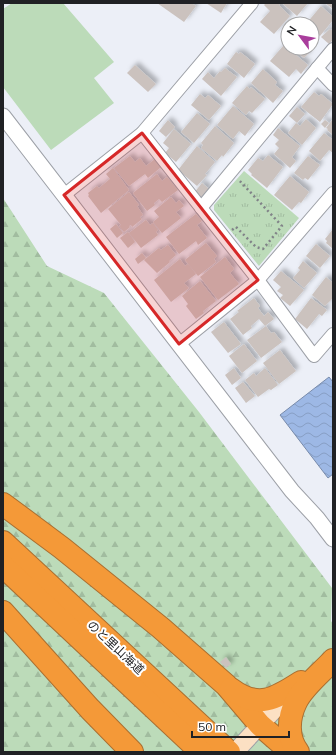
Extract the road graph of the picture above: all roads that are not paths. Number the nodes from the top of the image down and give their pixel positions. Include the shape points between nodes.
1 (252, 3) edge
2 (333, 49) edge
3 (317, 68) junction
4 (333, 85) edge
5 (3, 116) edge
6 (142, 133) junction
7 (333, 193) edge
8 (64, 195) junction
9 (201, 208) junction
10 (258, 280) junction
11 (333, 334) edge
12 (179, 344) junction
13 (3, 504) edge
14 (333, 539) edge
15 (3, 542) edge
16 (3, 566) edge
17 (3, 612) edge
18 (333, 647) edge
19 (333, 660) edge
20 (300, 682) junction
21 (226, 685) junction
22 (260, 725) junction
23 (228, 749) edge
24 (132, 752) edge
25 (201, 752) edge
26 (291, 752) edge
27 (298, 752) edge

1 - 6 street
2 - 3 street
3 - 4 street
3 - 9 street
5 - 8 street
6 - 8 street
6 - 9 street
7 - 10 street
8 - 12 street
9 - 10 street
10 - 11 street via 314,356
10 - 12 street
12 - 14 street via 292,491
13 - 21 highway via 161,628
15 - 23 highway, のと里山海道
16 - 25 highway, のと里山海道
17 - 24 highway
18 - 20 main road
19 - 27 highway via 296,702 289,727 294,748
20 - 21 highway via 276,698 261,700 251,700 239,695
20 - 22 main road
21 - 22 highway
22 - 23 main road
22 - 26 highway

